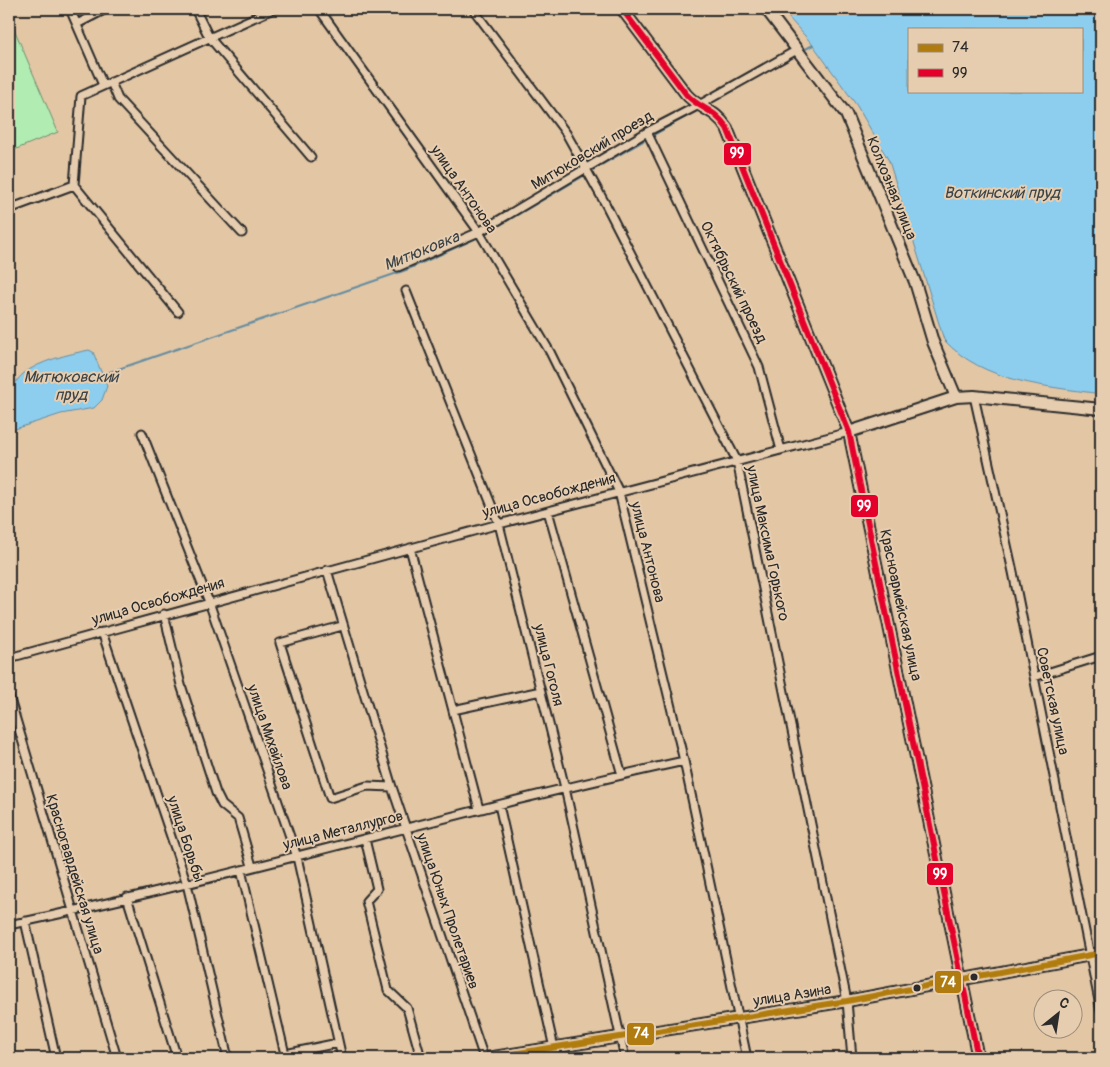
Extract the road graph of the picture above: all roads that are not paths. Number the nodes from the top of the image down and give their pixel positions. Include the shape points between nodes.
1 (70, 9) edge
2 (106, 9) edge
3 (195, 9) edge
4 (272, 9) edge
5 (319, 9) edge
6 (473, 9) edge
7 (622, 9) edge
8 (766, 9) edge
9 (77, 24) junction
10 (209, 37) junction
11 (797, 50) junction
12 (107, 84) junction
13 (699, 105) junction
14 (646, 132) junction
15 (311, 156) dead end
16 (588, 172) junction
17 (74, 185) junction
18 (9, 209) edge
19 (242, 233) dead end
20 (481, 234) junction
21 (398, 267) dead end
22 (406, 291) dead end
23 (178, 312) dead end
24 (974, 396) junction
25 (956, 397) junction
26 (1101, 409) edge
27 (849, 432) junction
28 (142, 433) dead end
29 (781, 450) junction
30 (737, 461) junction
31 (619, 492) junction
32 (548, 511) junction
33 (499, 524) junction
34 (410, 548) junction
35 (327, 570) junction
36 (209, 602) junction
37 (164, 614) junction
38 (342, 626) junction
39 (102, 632) junction
40 (1101, 656) edge
41 (9, 658) edge
42 (1034, 677) junction
43 (541, 691) junction
44 (9, 696) edge
45 (453, 710) junction
46 (684, 762) junction
47 (622, 775) junction
48 (392, 787) junction
49 (565, 788) junction
50 (499, 805) junction
51 (479, 809) junction
52 (406, 828) junction
53 (365, 839) junction
54 (297, 857) junction
55 (252, 866) junction
56 (241, 870) junction
57 (187, 884) junction
58 (127, 897) junction
59 (72, 911) junction
60 (25, 921) junction
61 (9, 924) edge
62 (1096, 954) edge
63 (962, 980) junction
64 (847, 1001) junction
65 (1101, 1011) edge
66 (739, 1018) junction
67 (620, 1036) junction
68 (338, 1043) junction
69 (554, 1048) junction
70 (56, 1058) edge
71 (117, 1058) edge
72 (177, 1058) edge
73 (228, 1058) edge
74 (342, 1058) edge
75 (421, 1058) edge
76 (485, 1058) edge
77 (625, 1058) edge
78 (747, 1058) edge
79 (852, 1058) edge
80 (978, 1058) edge

1 - 9 street
2 - 9 street
3 - 10 street
4 - 10 street
5 - 20 street, улица Антонова
6 - 16 street, улица Максима Горького via 566,133
7 - 13 street, Красноармейская улица via 686,94
8 - 11 street, Колхозная улица
9 - 12 street
10 - 12 street
10 - 15 street
11 - 13 street, Митюковский проезд
11 - 25 street, Колхозная улица via 846,114 915,282 933,342
12 - 17 street via 81,96
12 - 19 street
13 - 14 street, Митюковский проезд
13 - 27 street, Красноармейская улица via 720,117 727,128
14 - 16 street, Митюковский проезд
14 - 29 street, Октябрьский проезд via 759,367
16 - 20 street, Митюковский проезд
16 - 30 street, улица Максима Горького
17 - 18 street
17 - 23 street
20 - 21 street, Митюковский проезд
20 - 31 street, улица Антонова via 550,352
22 - 33 street, улица Гоголя
24 - 25 street, улица Освобождения
24 - 26 street, улица Освобождения
24 - 42 street, Советская улица
25 - 27 street, улица Освобождения
27 - 29 street, улица Освобождения
27 - 63 street, Красноармейская улица
28 - 36 street, улица Михайлова
29 - 30 street, улица Освобождения
30 - 31 street, улица Освобождения
30 - 64 street, улица Максима Горького
31 - 32 street, улица Освобождения
31 - 46 street, улица Антонова
32 - 33 street, улица Освобождения
32 - 47 street
33 - 34 street, улица Освобождения
33 - 43 street, улица Гоголя
34 - 35 street, улица Освобождения
34 - 45 street
35 - 36 street, улица Освобождения
35 - 38 street, улица Юных Пролетариев
36 - 37 street, улица Освобождения
36 - 54 street, улица Михайлова
37 - 39 street, улица Освобождения
37 - 55 street via 181,685 216,794 222,805 238,818
38 - 48 street, улица Юных Пролетариев
38 - 48 street via 280,643 330,798 367,786
39 - 41 street, улица Освобождения
39 - 57 street, улица Борьбы
40 - 42 street
42 - 62 street, Советская улица
43 - 45 street
43 - 49 street, улица Гоголя
44 - 59 street, Красногвардейская улица
45 - 51 street
46 - 47 street, улица Металлургов
46 - 66 street, улица Антонова
47 - 49 street, улица Металлургов
48 - 52 street, улица Юных Пролетариев
49 - 50 street, улица Металлургов
49 - 67 street, улица Гоголя
50 - 51 street, улица Металлургов
50 - 69 street
51 - 52 street, улица Металлургов
52 - 53 street, улица Металлургов
52 - 76 street, улица Юных Пролетариев
53 - 54 street, улица Металлургов
53 - 75 street via 377,889 366,901 388,990 407,1008
54 - 55 street, улица Металлургов
54 - 68 street, улица Михайлова
55 - 56 street, улица Металлургов
56 - 57 street, улица Металлургов
56 - 68 street via 285,1054
57 - 58 street, улица Металлургов
57 - 73 street, улица Борьбы
58 - 59 street, улица Металлургов
58 - 72 street
59 - 60 street, улица Металлургов
59 - 71 street, Красногвардейская улица
60 - 61 street, улица Металлургов
60 - 70 street
62 - 63 street, улица Азина
62 - 65 street, Советская улица
63 - 64 street, улица Азина
63 - 80 street, Красноармейская улица
64 - 66 street, улица Азина
64 - 79 street, улица Максима Горького
66 - 67 street, улица Азина
66 - 78 street, улица Антонова
67 - 69 street, улица Азина
67 - 77 street, улица Гоголя
68 - 74 street, улица Михайлова
69 - 76 street, улица Азина

